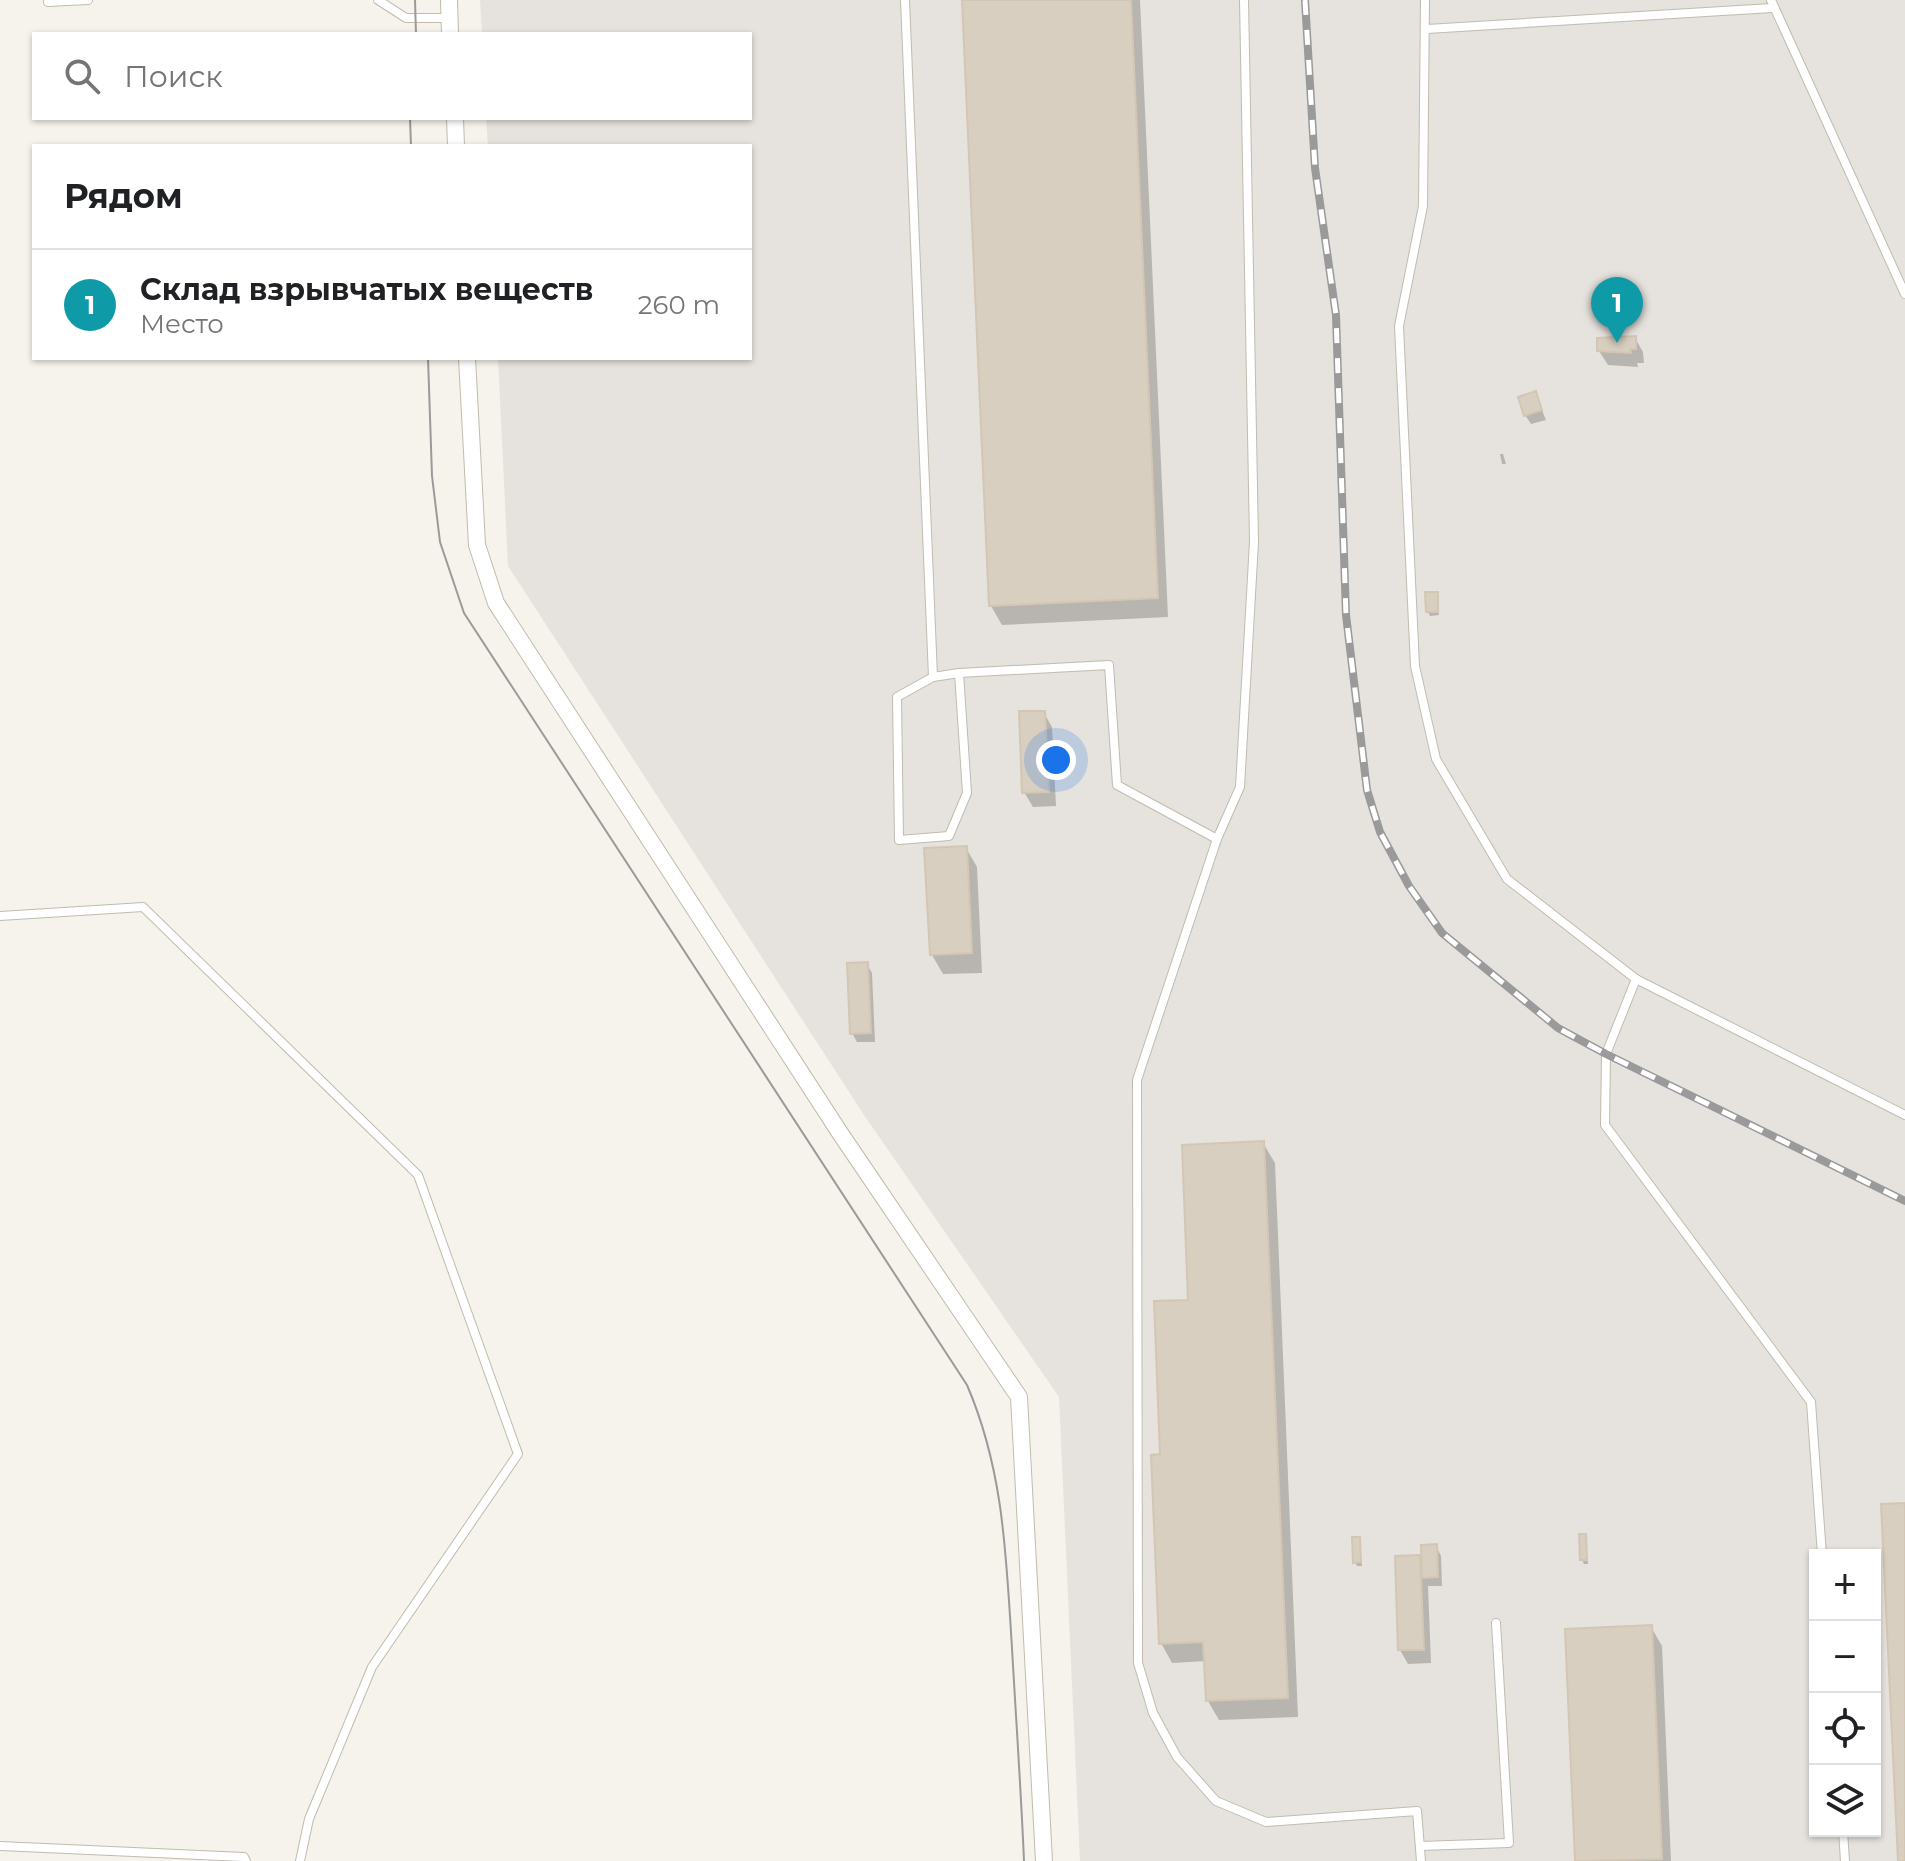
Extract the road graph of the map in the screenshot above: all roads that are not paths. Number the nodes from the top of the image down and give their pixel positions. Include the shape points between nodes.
1 (88, 0) edge
2 (378, 0) edge
3 (449, 0) edge
4 (905, 0) edge
5 (1244, 0) edge
6 (1425, 0) edge
7 (48, 2) edge
8 (1772, 4) edge
9 (450, 26) edge
10 (1427, 29) junction
11 (455, 120) edge
12 (456, 144) edge
13 (1905, 294) edge
14 (467, 360) edge
15 (959, 673) junction
16 (933, 677) junction
17 (1217, 839) junction
18 (0, 916) edge
19 (1636, 979) junction
20 (1905, 1115) edge
21 (1822, 1549) edge
22 (1496, 1623) dead end
23 (1843, 1837) edge
24 (0, 1846) edge
25 (1420, 1846) junction
26 (246, 1861) edge
27 (300, 1861) edge
28 (1044, 1861) edge
29 (1421, 1861) edge
30 (1845, 1861) edge

1 - 7 lane
2 - 9 lane via 406,18
3 - 9 street
4 - 16 lane
5 - 17 lane via 1254,542 1240,787
6 - 10 lane
8 - 10 lane
8 - 13 lane
10 - 19 lane via 1423,206 1399,326 1415,666 1436,759 1507,879
11 - 12 street
14 - 28 street via 477,545 496,603 840,1133 1019,1397
15 - 16 lane
15 - 16 lane via 967,793 949,836 899,840 897,697
15 - 17 lane via 1109,665 1117,785
17 - 25 lane via 1137,1080 1138,1663 1153,1713 1177,1757 1216,1801 1266,1822 1417,1811
18 - 27 lane via 143,907 418,1175 518,1454 372,1667 309,1819
19 - 20 lane
19 - 21 lane via 1606,1054 1605,1125 1811,1402
22 - 25 lane via 1509,1843
23 - 30 lane
24 - 26 lane
25 - 29 lane

